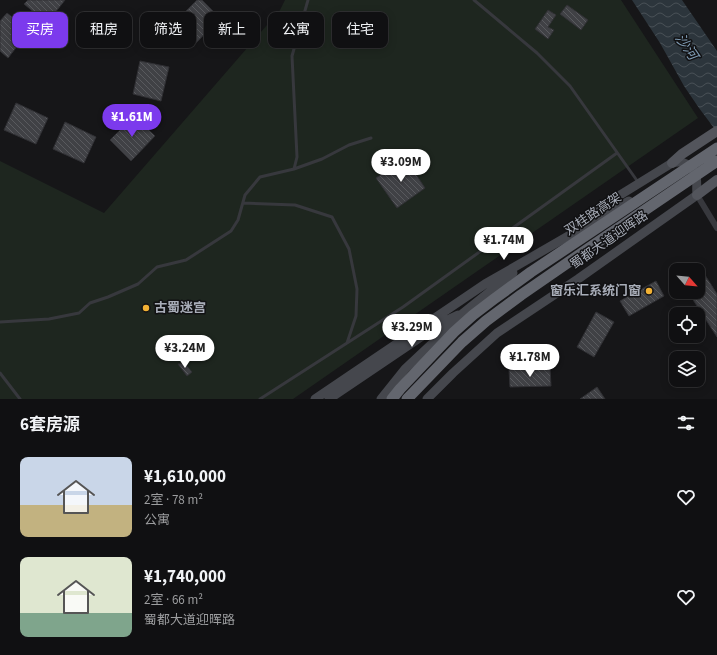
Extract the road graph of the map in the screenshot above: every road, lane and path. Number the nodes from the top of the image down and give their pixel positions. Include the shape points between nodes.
1 (308, 0) edge
2 (474, 0) edge
3 (717, 131) edge
4 (372, 138) dead end
5 (717, 148) edge
6 (617, 153) junction
7 (717, 158) edge
8 (717, 161) edge
9 (672, 163) junction
10 (294, 169) junction
11 (679, 174) junction
12 (639, 184) junction
13 (713, 184) edge
14 (697, 196) junction
15 (243, 203) junction
16 (717, 228) edge
17 (462, 314) junction
18 (0, 322) edge
19 (347, 343) junction
20 (0, 373) edge
21 (408, 398) edge
22 (20, 399) edge
23 (260, 399) edge
24 (315, 399) edge
25 (329, 399) edge
26 (381, 399) edge
27 (392, 399) edge
28 (427, 399) edge

1 - 10 lane via 292,56 297,157
2 - 6 lane via 537,53 570,86
3 - 9 main road
4 - 10 lane
5 - 11 highway, 双桂路高架
6 - 12 lane
6 - 19 lane via 403,307
7 - 14 main road via 702,172
8 - 21 highway, 双桂路高架 via 486,321
9 - 12 main road
9 - 14 main road via 680,161 692,169 696,178
10 - 15 lane via 260,177 245,195
11 - 24 main road via 486,284
11 - 27 highway, 双桂路高架 via 532,272 473,315
12 - 17 main road via 599,208
13 - 14 main road
14 - 16 street
14 - 28 main road, 蜀都大道迎晖路 via 497,332
15 - 18 lane via 231,232 186,260 157,268 138,284 90,303 79,313 49,319
15 - 19 lane via 295,205 332,217 349,249 357,289 356,316
17 - 25 main road via 443,322
17 - 26 main road via 405,369
19 - 23 lane
20 - 22 lane

